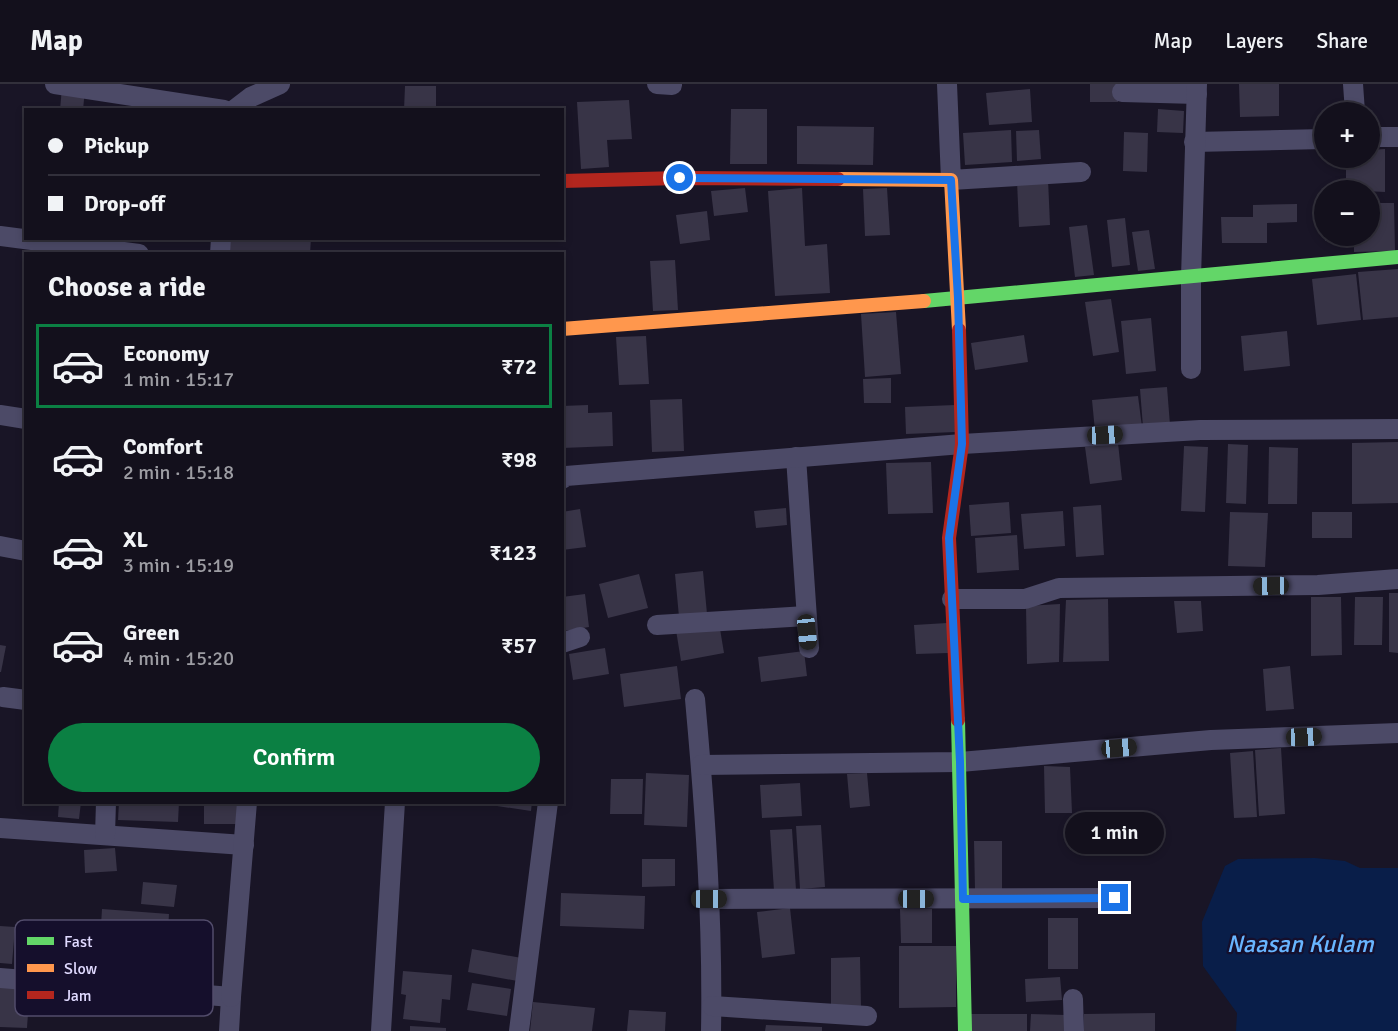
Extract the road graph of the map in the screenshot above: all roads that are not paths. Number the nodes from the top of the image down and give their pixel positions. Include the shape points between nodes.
1 (55, 84) edge
2 (280, 84) edge
3 (657, 84) edge
4 (947, 84) edge
5 (1353, 84) edge
6 (672, 85) edge
7 (1197, 89) edge
8 (1122, 92) dead end
9 (1354, 102) edge
10 (211, 108) edge
11 (237, 108) edge
12 (1398, 137) edge
13 (1380, 138) edge
14 (1314, 139) edge
15 (1194, 142) junction
16 (1081, 172) dead end
17 (951, 180) junction
18 (564, 181) edge
19 (0, 236) edge
20 (24, 239) edge
21 (31, 240) edge
22 (124, 252) edge
23 (1398, 257) edge
24 (1191, 277) junction
25 (958, 298) junction
26 (564, 329) edge
27 (1191, 369) dead end
28 (0, 415) edge
29 (24, 419) edge
30 (1398, 429) edge
31 (962, 444) junction
32 (796, 457) junction
33 (564, 478) edge
34 (0, 546) edge
35 (24, 551) edge
36 (1398, 579) edge
37 (952, 599) junction
38 (806, 616) junction
39 (657, 625) dead end
40 (809, 648) dead end
41 (3, 697) dead end
42 (695, 699) dead end
43 (24, 700) edge
44 (1398, 733) edge
45 (960, 762) junction
46 (701, 765) junction
47 (106, 804) edge
48 (247, 804) edge
49 (395, 804) edge
50 (548, 804) edge
51 (0, 828) edge
52 (105, 835) junction
53 (244, 845) junction
54 (1115, 898) dead end
55 (709, 899) junction
56 (963, 899) junction
57 (0, 978) edge
58 (15, 979) edge
59 (213, 996) edge
60 (231, 997) junction
61 (1072, 999) dead end
62 (712, 1006) junction
63 (867, 1016) dead end
64 (230, 1031) edge
65 (381, 1031) edge
66 (519, 1031) edge
67 (711, 1031) edge
68 (965, 1031) edge
69 (1074, 1031) edge

1 - 10 street
2 - 11 street
3 - 6 street
4 - 17 street
5 - 9 street
7 - 8 street
7 - 15 street
12 - 13 street
14 - 15 street
15 - 24 street
16 - 17 street
17 - 18 street
17 - 25 street
19 - 20 street
21 - 22 street
23 - 24 street
24 - 25 street
24 - 27 street
25 - 26 street
25 - 31 street
28 - 29 street
30 - 31 street via 1200,430
31 - 32 street
31 - 37 street via 949,538
32 - 33 street
32 - 38 street
34 - 35 street
36 - 37 street via 1318,585 1059,588 1024,599
37 - 45 street
38 - 39 street
38 - 40 street
41 - 43 street
42 - 46 street
44 - 45 street via 1210,740
45 - 46 street
45 - 56 street
46 - 55 street
47 - 52 street
48 - 53 street
49 - 65 street
50 - 66 street
51 - 52 street
52 - 53 street
53 - 60 street
54 - 56 street
55 - 56 street
55 - 62 street
56 - 68 street
57 - 58 street
59 - 60 street
60 - 64 street
61 - 69 street
62 - 63 street
62 - 67 street

